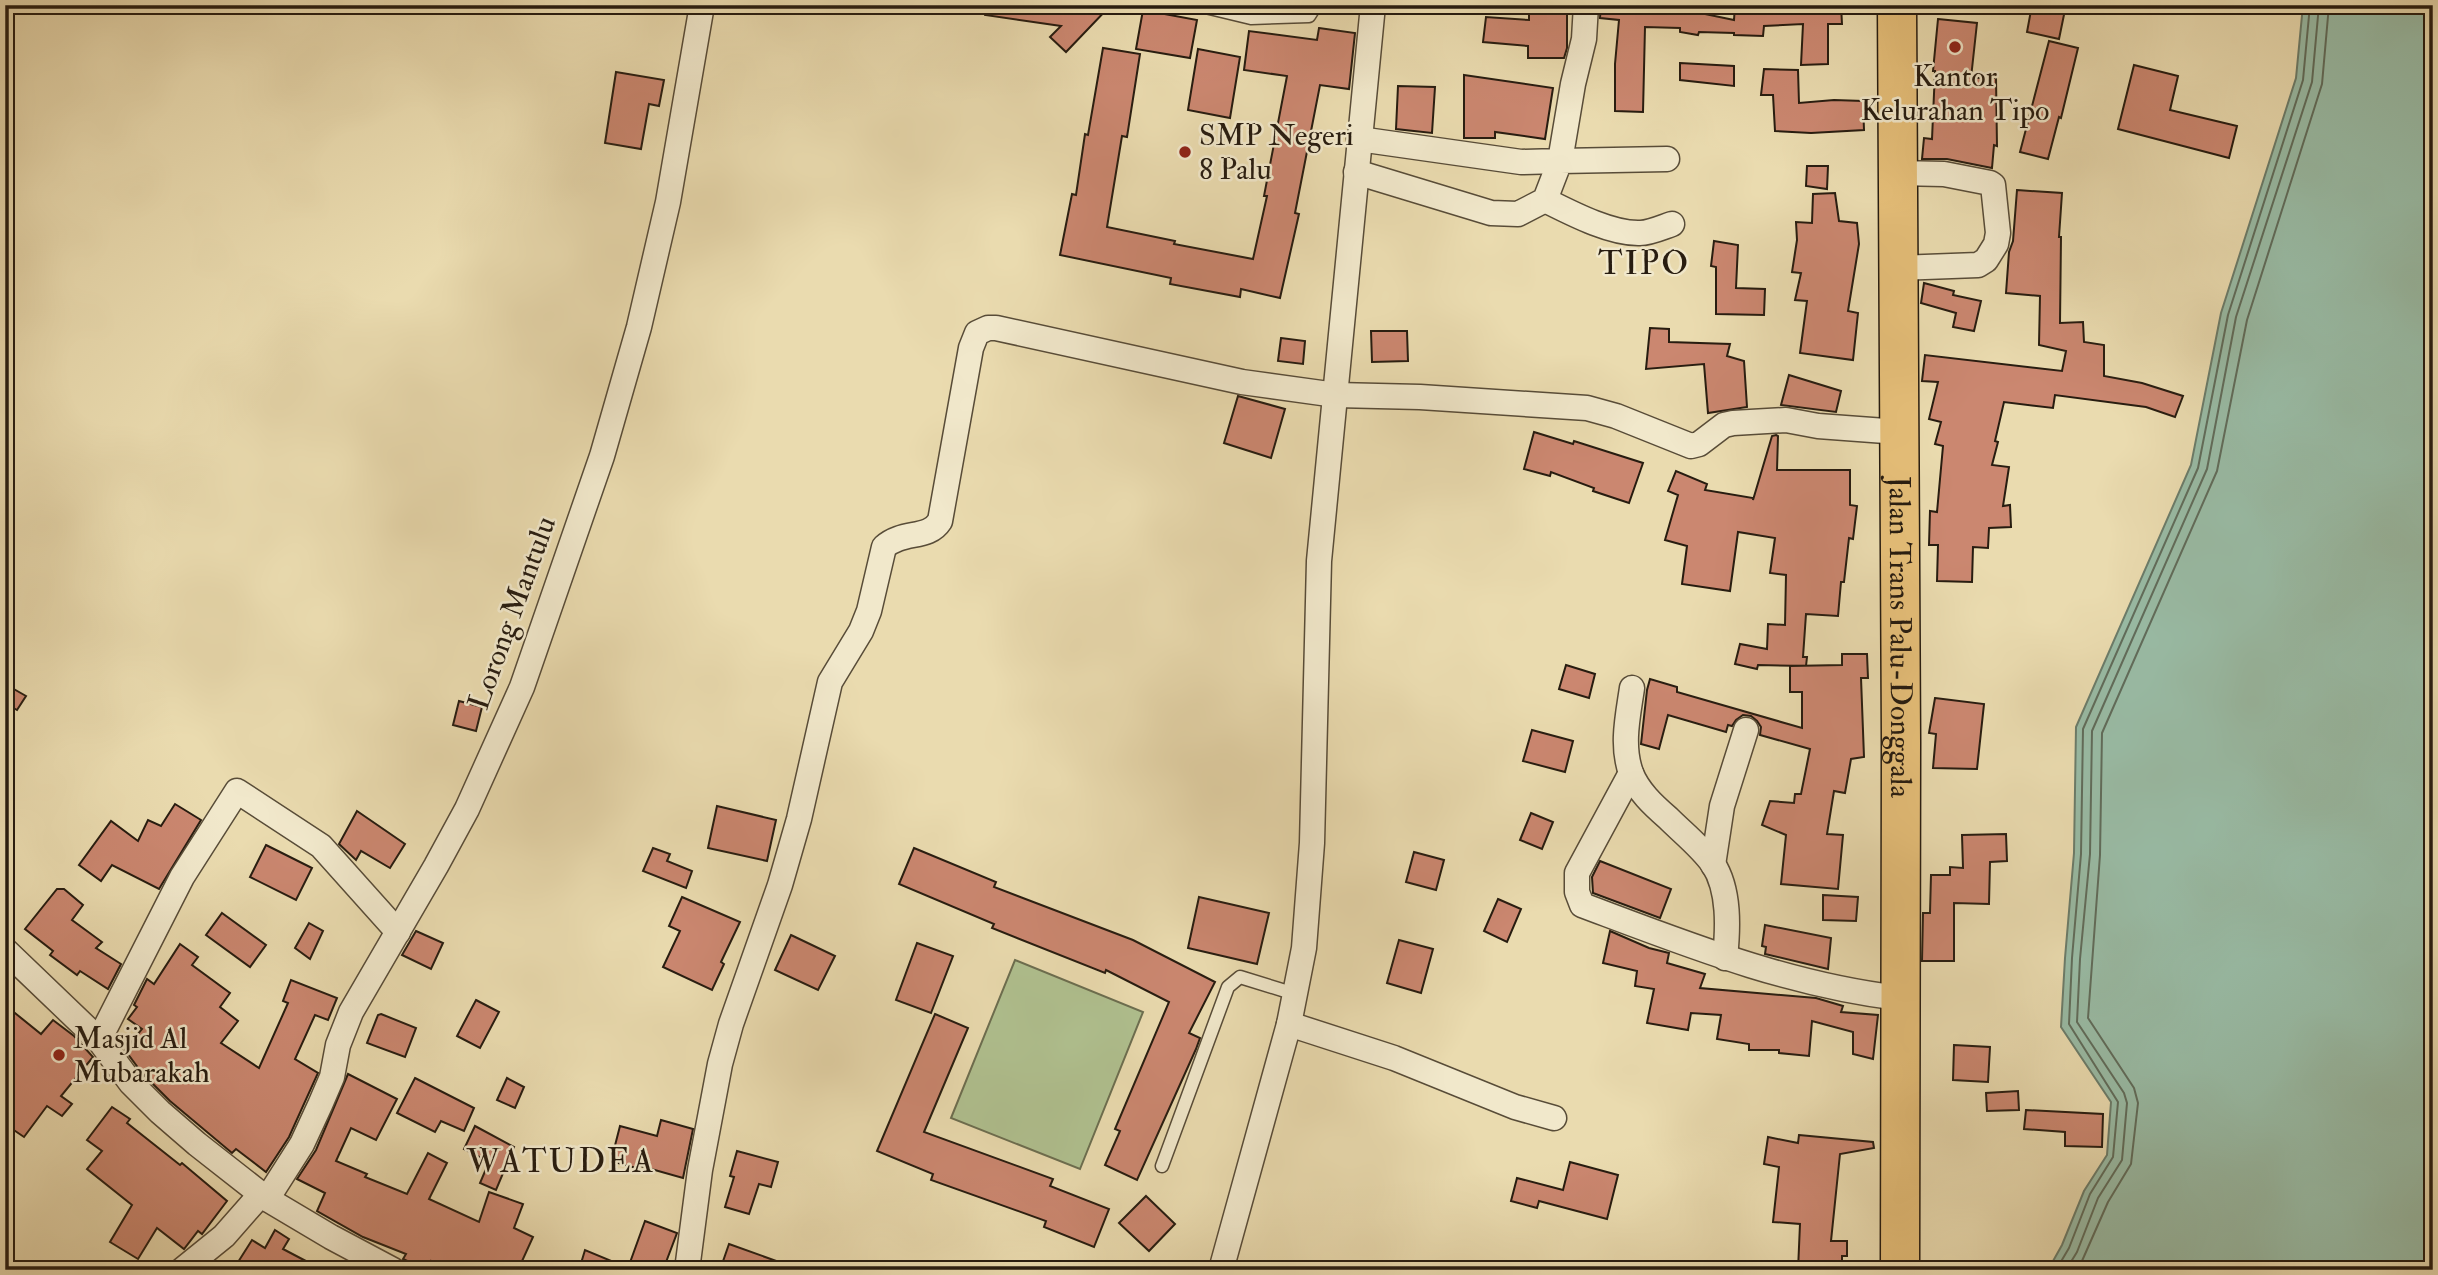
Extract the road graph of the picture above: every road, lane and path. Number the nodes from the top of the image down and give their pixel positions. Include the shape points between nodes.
1 (702, 5) edge
2 (1197, 5) edge
3 (1316, 5) edge
4 (1373, 5) edge
5 (1586, 5) edge
6 (1897, 5) edge
7 (1359, 139) junction
8 (1667, 159) dead end
9 (1560, 161) junction
10 (1356, 172) junction
11 (1897, 173) junction
12 (1545, 200) junction
13 (1672, 224) dead end
14 (1898, 268) junction
15 (1336, 395) junction
16 (1899, 432) junction
17 (1632, 688) dead end
18 (1745, 730) dead end
19 (1631, 773) junction
20 (1713, 865) junction
21 (397, 932) junction
22 (5, 950) edge
23 (1725, 958) junction
24 (1295, 994) junction
25 (1899, 998) junction
26 (1289, 1024) junction
27 (99, 1040) junction
28 (1554, 1118) dead end
29 (1162, 1166) dead end
30 (264, 1197) junction
31 (182, 1270) edge
32 (394, 1270) edge
33 (687, 1270) edge
34 (1221, 1270) edge
35 (1900, 1270) edge

1 - 21 street, Lorong Mantulu via 668,202 603,456 522,687 467,809
2 - 3 lane via 1251,18 1309,16
4 - 7 street
5 - 9 street via 1584,39
6 - 11 highway, Jalan Trans Palu-Donggala
7 - 9 street via 1521,162
7 - 10 street
8 - 9 street
9 - 12 street
10 - 12 street via 1491,214 1518,214
10 - 15 street
11 - 14 highway, Jalan Trans Palu-Donggala
11 - 14 street via 1944,174 1990,183 1998,233 1991,254 1978,265
12 - 13 street via 1581,219 1616,229 1641,233
14 - 16 highway, Jalan Trans Palu-Donggala
15 - 16 street via 1587,408 1691,446 1733,423 1786,420
15 - 24 street via 1317,593 1311,856 1304,948
15 - 33 street via 1242,382 996,328 977,333 940,521 926,533 898,537 884,547 861,631 830,682 780,885 720,1064
16 - 25 highway, Jalan Trans Palu-Donggala
17 - 19 street via 1625,737
18 - 20 street via 1721,806
19 - 20 street via 1640,790
19 - 23 street via 1577,873 1580,902
20 - 23 street via 1725,906
21 - 27 street via 321,846 237,791 182,877
21 - 30 street, Lorong Mantulu via 351,1012 332,1077 302,1144
22 - 27 street
23 - 25 street via 1819,985
24 - 26 street
24 - 29 lane via 1240,976 1228,987
25 - 35 highway, Jalan Trans Palu-Donggala
26 - 28 street
26 - 34 street
27 - 30 street via 160,1112
30 - 31 street, Lorong Mantulu
30 - 32 street

